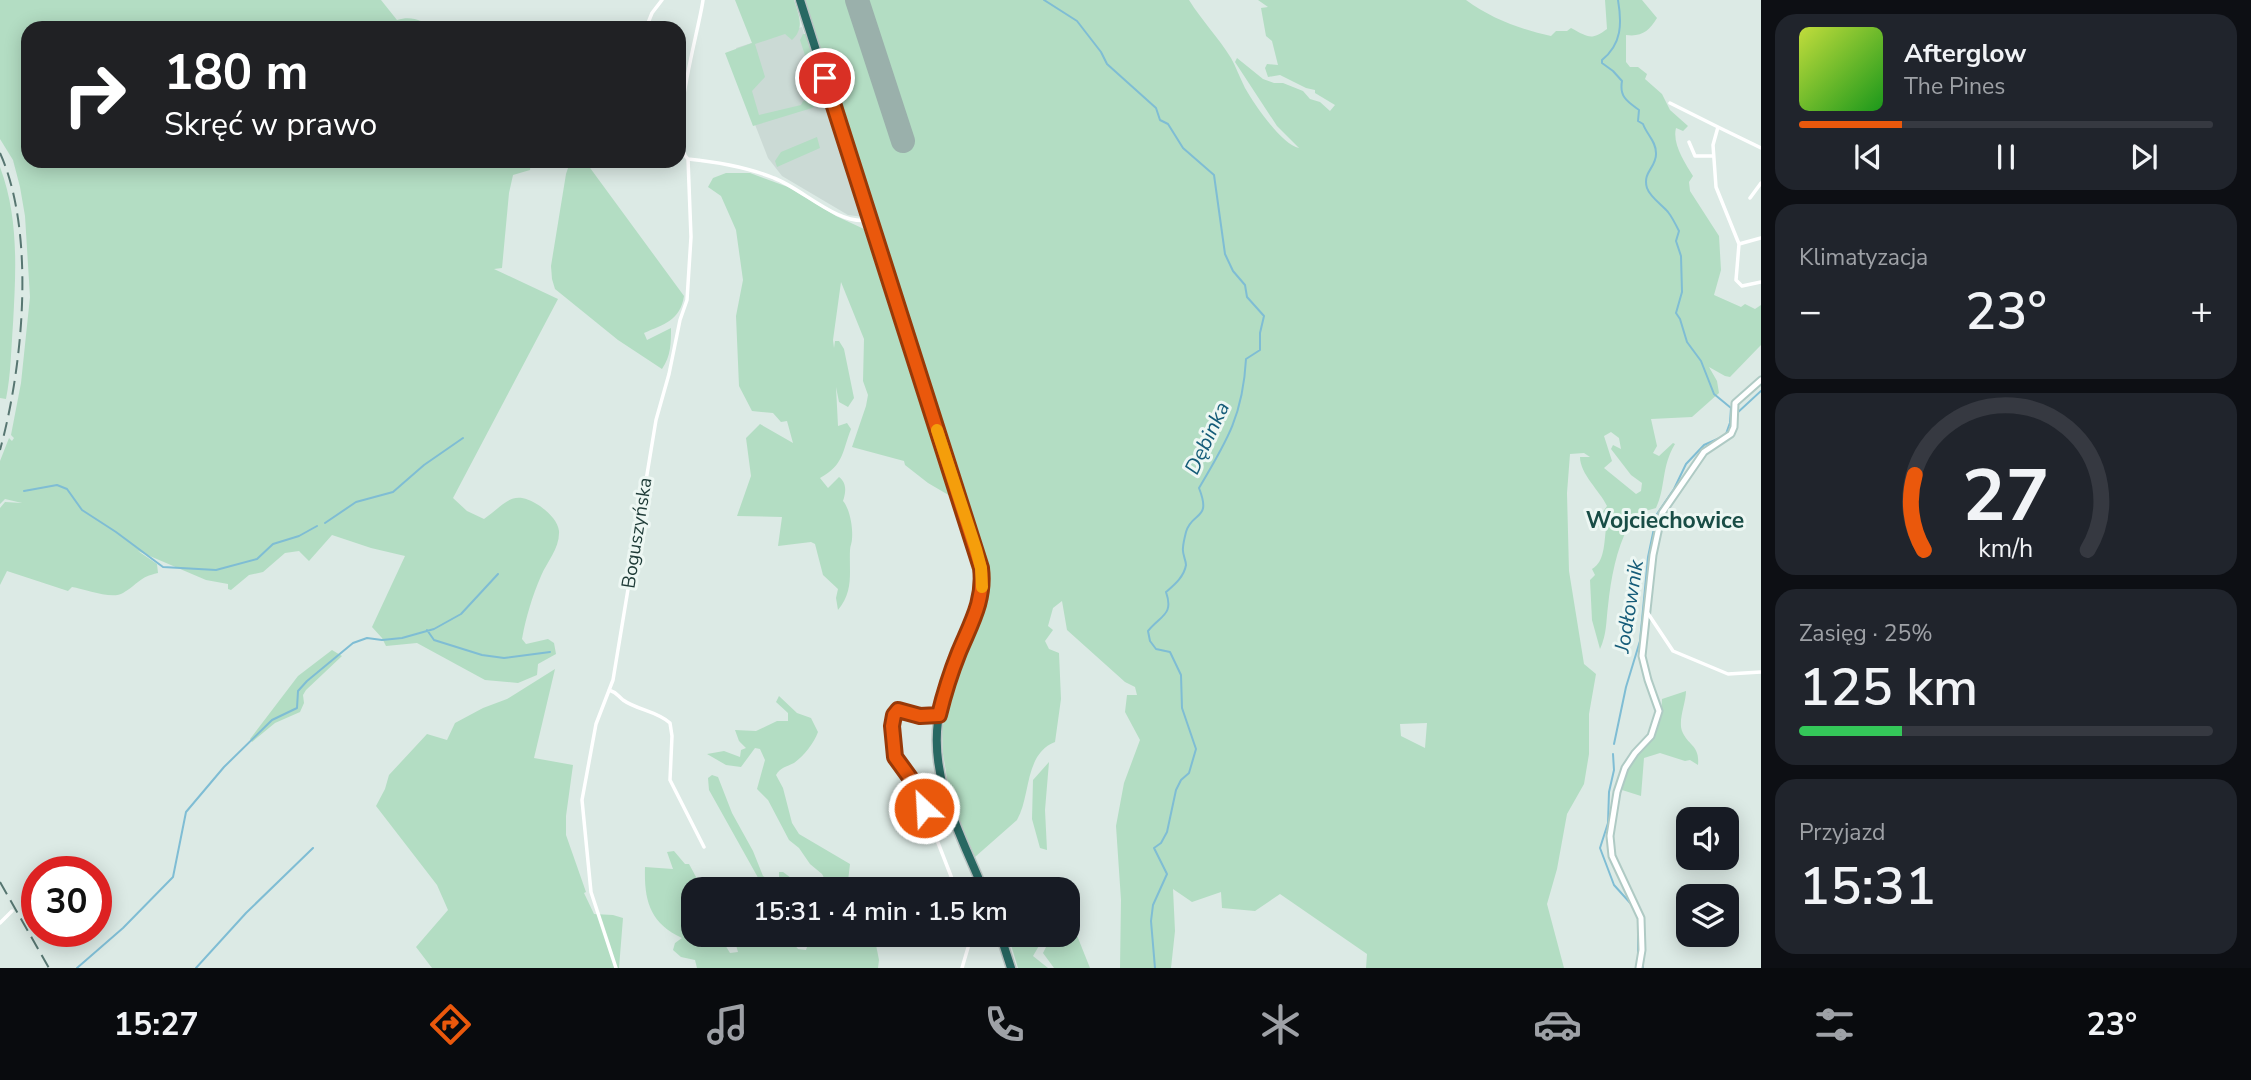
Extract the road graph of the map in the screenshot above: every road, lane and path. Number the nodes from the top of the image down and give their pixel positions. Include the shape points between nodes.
1 (662, 0) edge
2 (703, 0) edge
3 (800, 0) edge
4 (649, 21) edge
5 (686, 86) edge
6 (1670, 103) dead end
7 (1718, 127) junction
8 (1689, 142) dead end
9 (1761, 148) edge
10 (686, 156) edge
11 (1713, 156) junction
12 (688, 159) junction
13 (1761, 183) edge
14 (1750, 198) dead end
15 (870, 219) junction
16 (1761, 238) edge
17 (1739, 244) junction
18 (1761, 282) edge
19 (1761, 380) edge
20 (1646, 610) junction
21 (1761, 672) edge
22 (609, 690) junction
23 (939, 715) junction
24 (704, 847) dead end
25 (951, 877) edge
26 (978, 877) edge
27 (12, 911) dead end
28 (0, 923) edge
29 (968, 947) edge
30 (1004, 947) edge
31 (616, 968) edge
32 (962, 968) edge
33 (1011, 968) edge
34 (1639, 968) edge

1 - 4 street
2 - 5 street, Boguszyńska
3 - 15 highway
6 - 7 street
7 - 9 street
7 - 11 street
8 - 11 street via 1695,156
10 - 12 street, Boguszyńska
11 - 17 street via 1716,187
12 - 15 street via 775,178 844,217
12 - 22 street, Boguszyńska via 688,289 656,420
13 - 14 street
15 - 23 highway via 981,568 978,610 956,659
16 - 17 street
17 - 18 street via 1738,284 1745,287
19 - 20 street via 1735,403 1731,434 1704,452 1662,513
20 - 21 street via 1673,651 1728,674
20 - 34 street via 1642,656 1660,711 1651,736 1625,768 1610,835 1612,856 1640,911 1643,950
22 - 24 street via 670,723 670,780
22 - 31 street, Boguszyńska via 587,763 582,816 591,892
23 - 25 street via 897,711 894,748 898,763 916,786
23 - 26 highway via 937,740 947,803
27 - 28 street
29 - 32 street
30 - 33 highway

